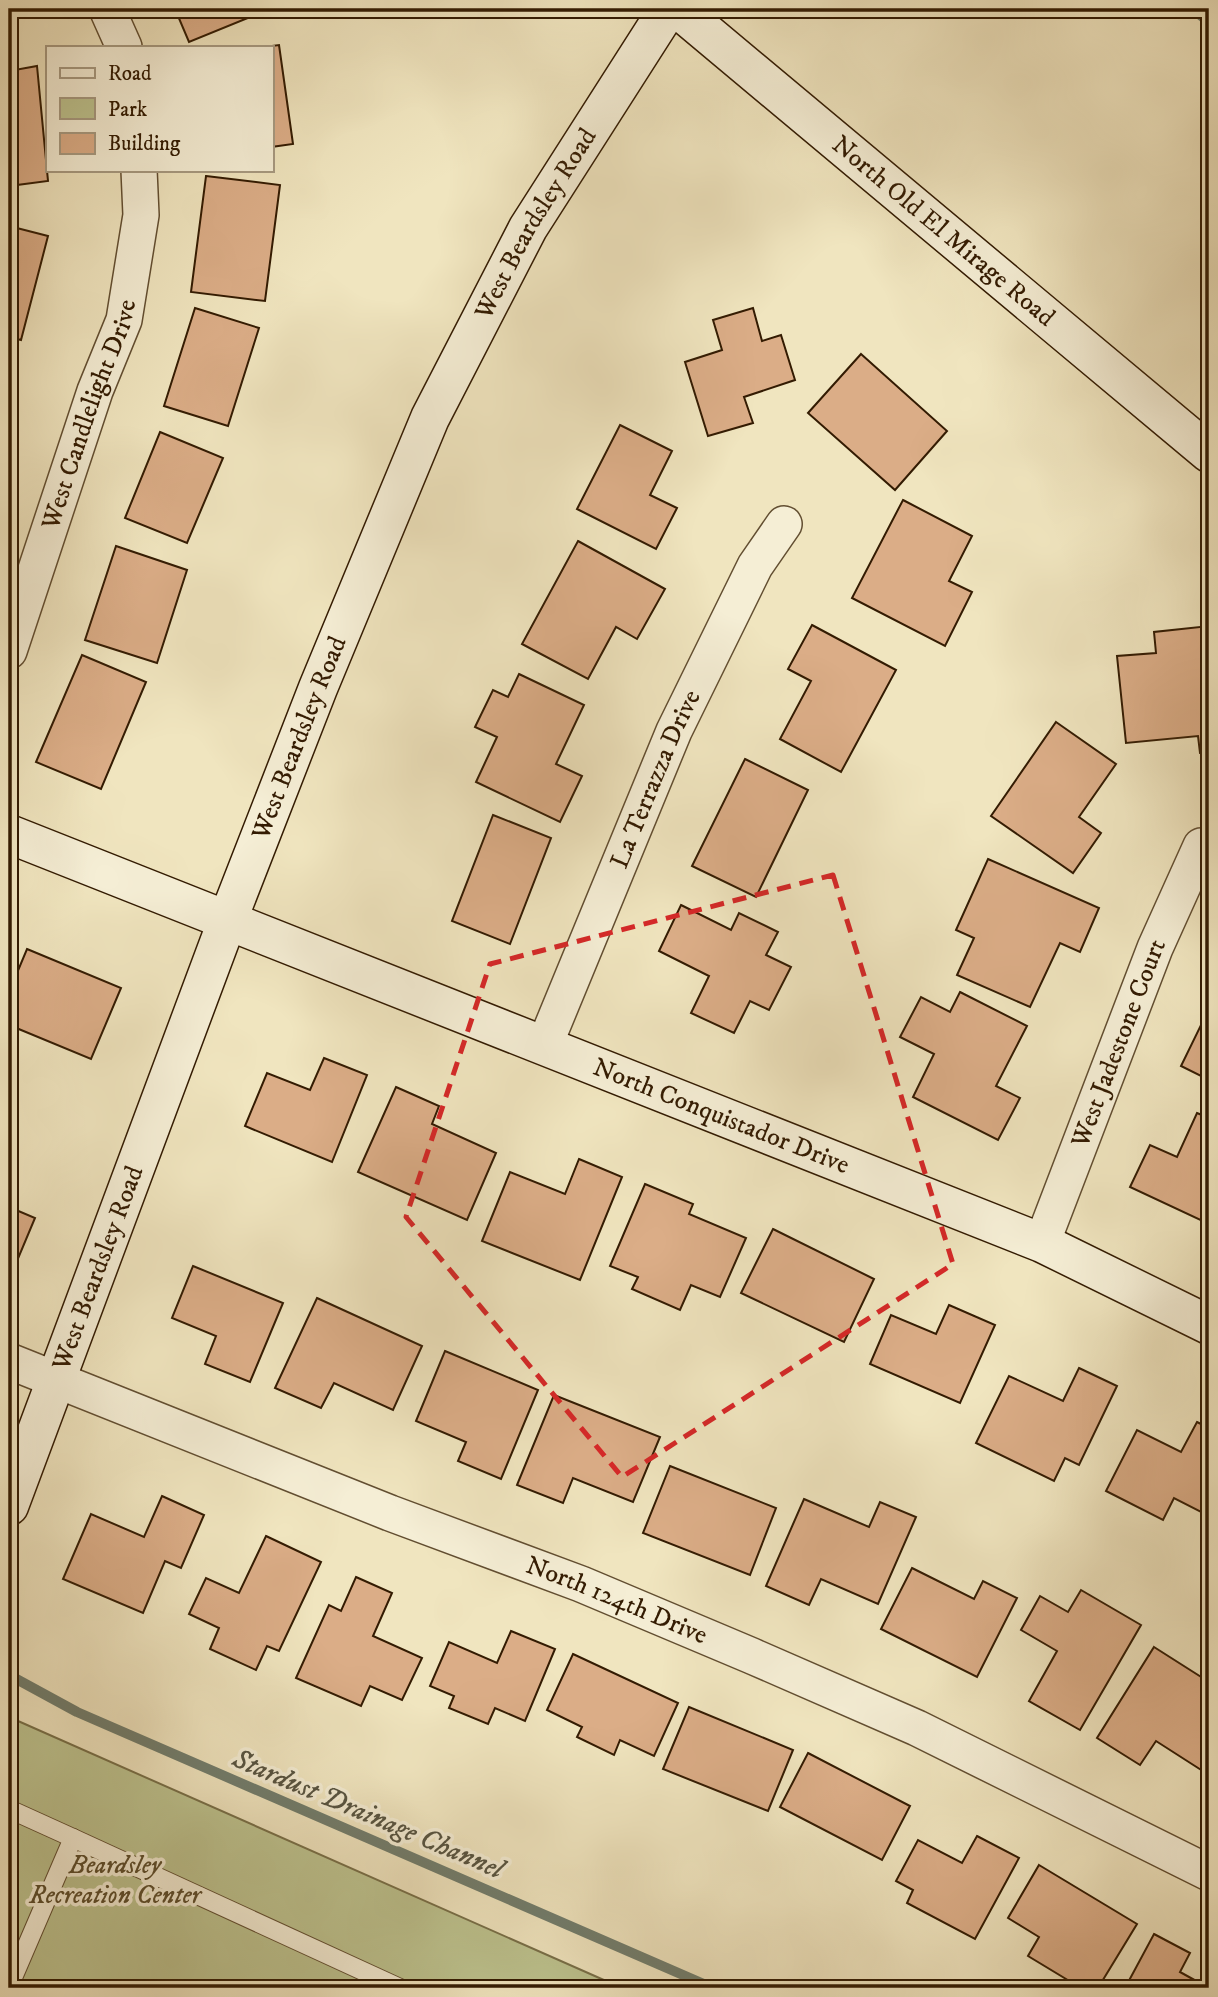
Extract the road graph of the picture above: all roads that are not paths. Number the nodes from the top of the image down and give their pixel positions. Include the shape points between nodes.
1 (107, 9) edge
2 (668, 9) edge
3 (678, 9) edge
4 (124, 46) edge
5 (139, 172) edge
6 (1209, 453) edge
7 (784, 524) dead end
8 (9, 651) edge
9 (9, 834) edge
10 (1200, 846) dead end
11 (228, 919) junction
12 (545, 1044) junction
13 (1042, 1242) junction
14 (1209, 1325) edge
15 (9, 1361) edge
16 (56, 1381) junction
17 (9, 1506) edge
18 (9, 1808) edge
19 (73, 1838) junction
20 (1209, 1873) edge
21 (9, 1987) edge
22 (400, 1988) edge

1 - 4 street
2 - 11 street, West Beardsley Road via 528,228 430,418
3 - 6 street, North Old El Mirage Road
5 - 8 street, West Candlelight Drive via 141,215 124,320 95,391
7 - 12 street, La Terrazza Drive via 755,566 674,731
9 - 11 street, North Conquistador Drive
10 - 13 street, West Jadestone Court via 1155,947
11 - 12 street, North Conquistador Drive
11 - 16 street, West Beardsley Road
12 - 13 street, North Conquistador Drive
13 - 14 street, North Conquistador Drive
15 - 16 street, North 124th Drive
16 - 17 street, West Beardsley Road
16 - 20 street, North 124th Drive via 581,1584 752,1656 917,1728
18 - 19 lane
19 - 21 lane
19 - 22 lane

